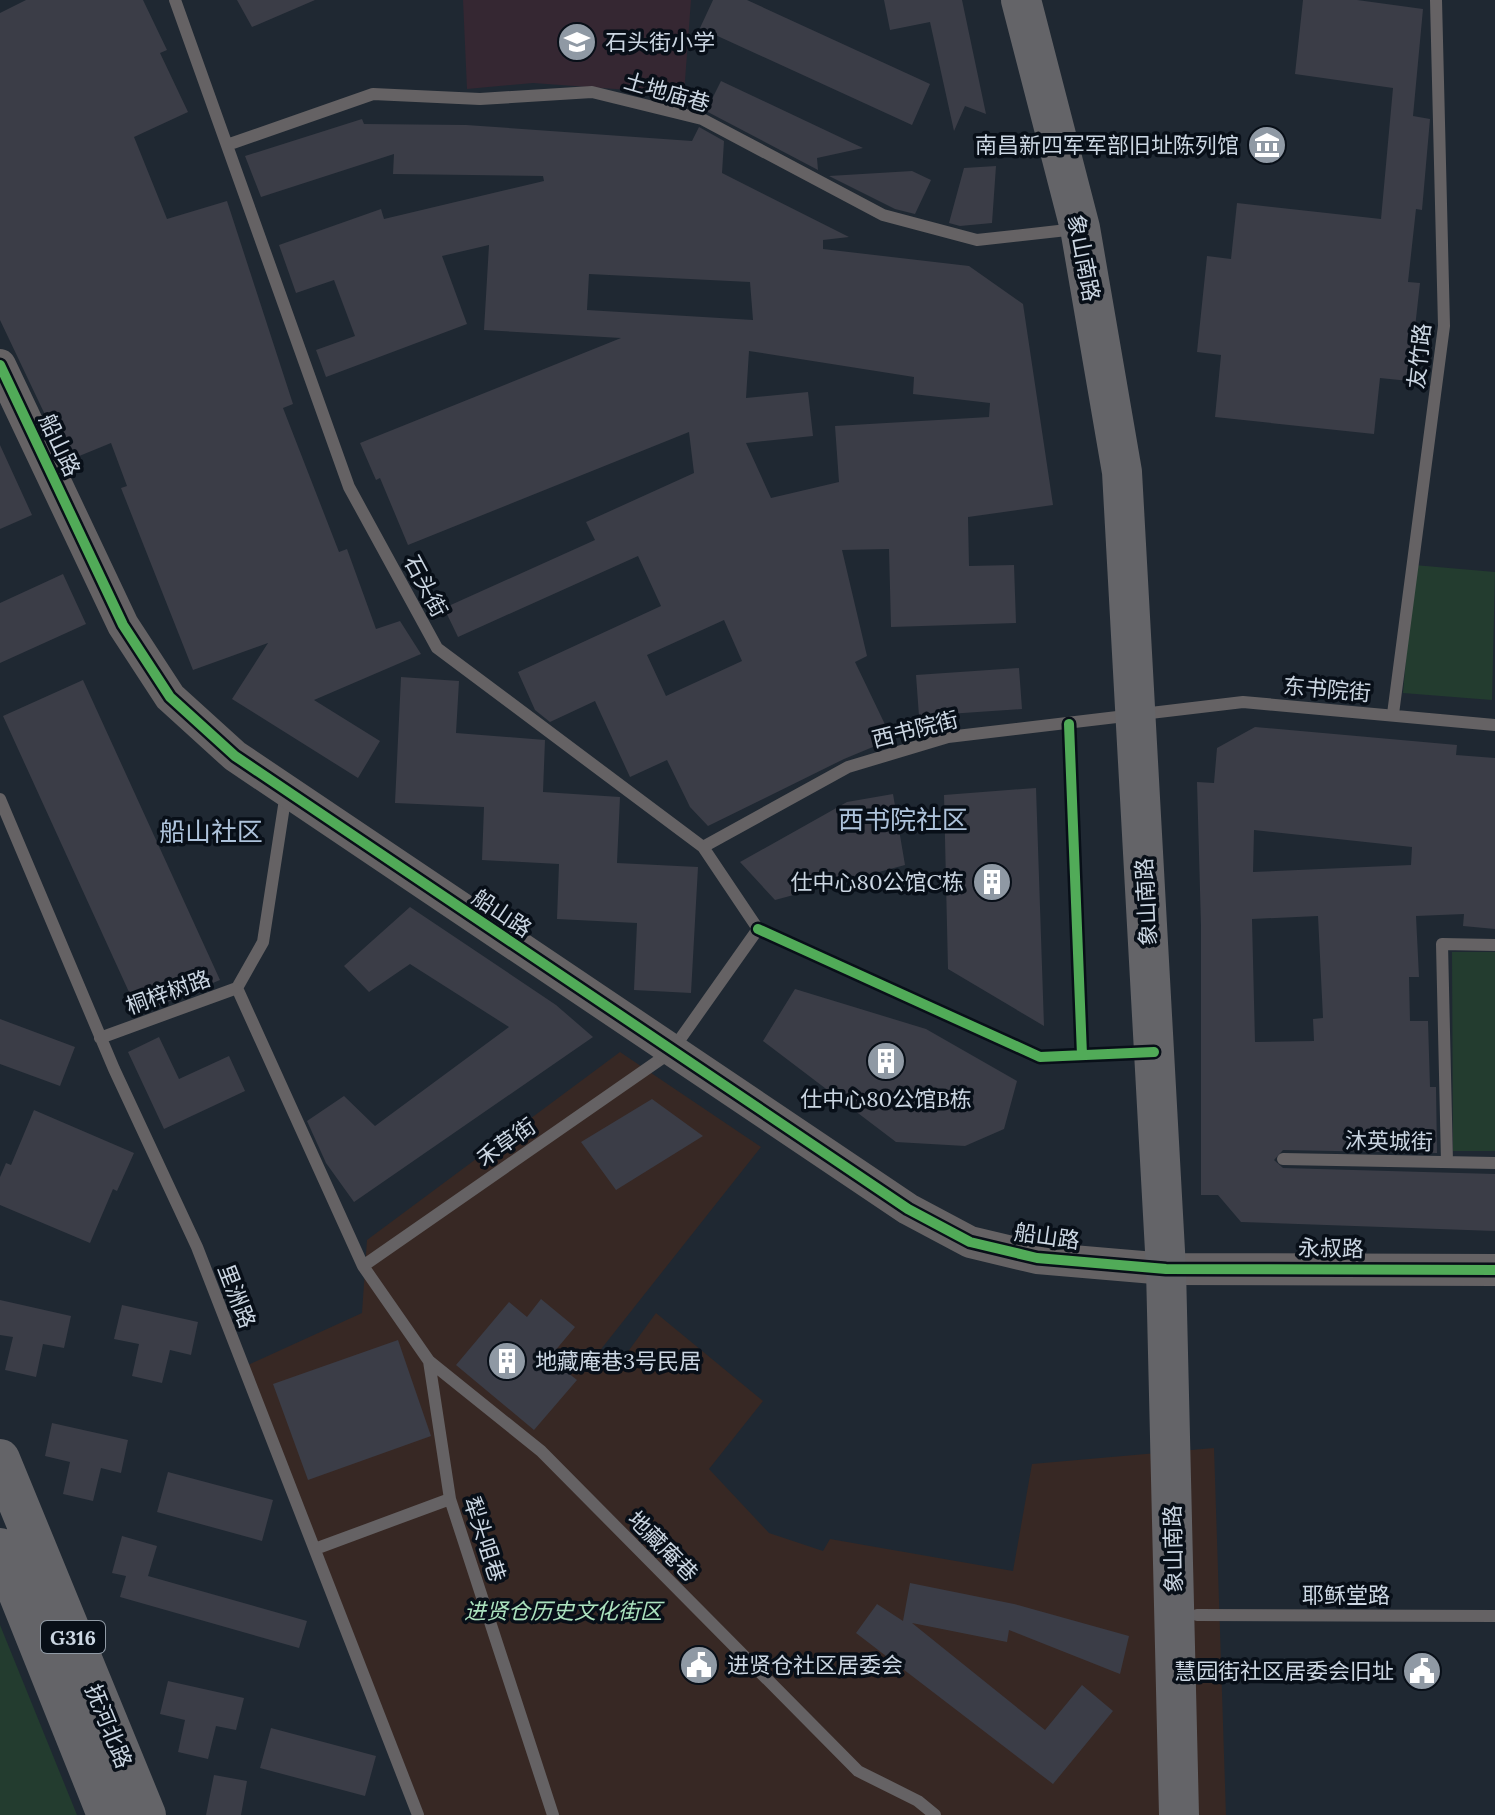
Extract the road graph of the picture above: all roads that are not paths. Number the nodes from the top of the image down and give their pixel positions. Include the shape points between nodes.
1 (175, 0) edge
2 (1021, 0) edge
3 (1046, 0) edge
4 (1436, 0) edge
5 (227, 145) junction
6 (1080, 228) junction
7 (0, 365) edge
8 (1393, 714) junction
9 (1146, 715) junction
10 (1495, 725) edge
11 (286, 791) junction
12 (0, 799) edge
13 (703, 847) junction
14 (1495, 945) edge
15 (237, 988) junction
16 (100, 1038) junction
17 (671, 1052) junction
18 (1283, 1159) dead end
19 (1447, 1162) junction
20 (1495, 1163) edge
21 (363, 1266) junction
22 (1179, 1268) junction
23 (1495, 1270) edge
24 (429, 1361) junction
25 (0, 1459) edge
26 (450, 1499) junction
27 (0, 1548) edge
28 (315, 1549) junction
29 (1197, 1615) junction
30 (1495, 1616) edge
31 (107, 1815) edge
32 (146, 1815) edge
33 (418, 1815) edge
34 (553, 1815) edge
35 (935, 1815) edge
36 (1179, 1815) edge
37 (1200, 1815) edge

1 - 5 lane, 石头街
2 - 6 main road, 象山南路
3 - 9 main road, 象山南路 via 1104,223 1146,469
4 - 8 lane, 友竹路 via 1444,326
5 - 6 lane, 土地庙巷 via 373,94 480,99 592,92 702,119 883,215 977,240
5 - 13 lane, 石头街 via 349,487 437,648
6 - 9 main road, 象山南路 via 1122,472
7 - 11 street, 船山路 via 123,625 170,697 235,756
8 - 9 lane, 东书院街 via 1243,702
8 - 10 lane, 东书院街
9 - 13 lane, 西书院街 via 933,741 848,767
9 - 22 main road, 象山南路
11 - 15 lane, 桐梓树路 via 263,942
11 - 17 street, 船山路
12 - 16 lane, 里洲路
13 - 17 lane, 石头街 via 758,929
14 - 19 lane via 1442,944
15 - 16 lane, 桐梓树路
15 - 21 lane
16 - 28 lane, 里洲路 via 197,1247
17 - 21 lane, 禾草街
17 - 22 street, 船山路 via 908,1209 970,1242 1037,1258
18 - 19 lane, 沐英城街
19 - 20 lane, 沐英城街
21 - 24 lane
22 - 23 street, 永叔路
22 - 29 main road, 象山南路
22 - 36 main road, 象山南路
24 - 26 lane, 犁头咀巷
24 - 35 lane, 地藏庵巷 via 541,1451 858,1771
25 - 32 main road, 抚河北路 / G316
26 - 28 lane
26 - 34 lane, 犁头咀巷
27 - 31 main road, 抚河北路 / G316
28 - 33 lane, 里洲路
29 - 30 lane, 耶稣堂路
29 - 37 main road, 象山南路

